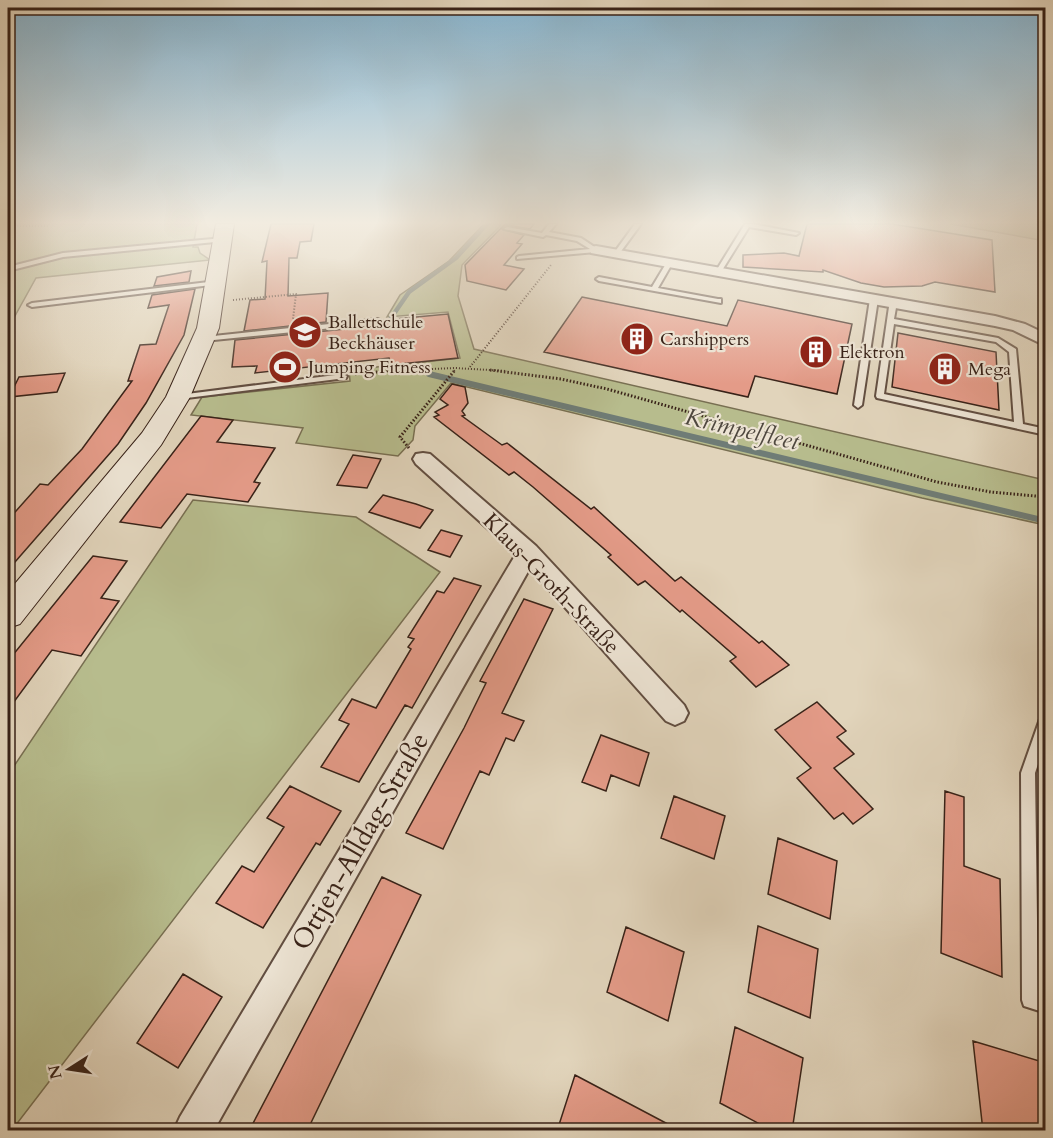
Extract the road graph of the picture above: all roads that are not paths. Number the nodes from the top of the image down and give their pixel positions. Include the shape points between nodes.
1 (218, 277) edge
2 (661, 277) edge
3 (753, 277) edge
4 (599, 279) dead end
5 (654, 289) junction
6 (216, 292) junction
7 (874, 299) junction
8 (718, 301) dead end
9 (893, 302) junction
10 (32, 305) dead end
11 (378, 321) dead end
12 (891, 321) junction
13 (204, 339) junction
14 (1046, 341) edge
15 (343, 375) road end
16 (178, 398) junction
17 (858, 405) dead end
18 (1019, 426) junction
19 (1046, 432) edge
20 (423, 459) road end
21 (528, 552) junction
22 (8, 615) edge
23 (675, 713) dead end
24 (1046, 719) edge
25 (1046, 1005) edge
26 (193, 1131) edge

1 - 6 street
2 - 5 lane
3 - 7 street
4 - 5 lane
5 - 8 lane
6 - 10 lane
6 - 13 street
7 - 9 street
7 - 17 lane
9 - 12 lane
9 - 14 street via 1019,327
11 - 13 lane
12 - 18 lane via 998,340 1013,351
12 - 18 lane via 880,396
13 - 16 street
15 - 16 lane
16 - 22 street via 152,439
18 - 19 lane
20 - 21 street, Klaus-Groth-Straße
21 - 23 street, Klaus-Groth-Straße
21 - 26 street, Ottjen-Alldag-Straße
24 - 25 lane via 1028,774 1030,1000

